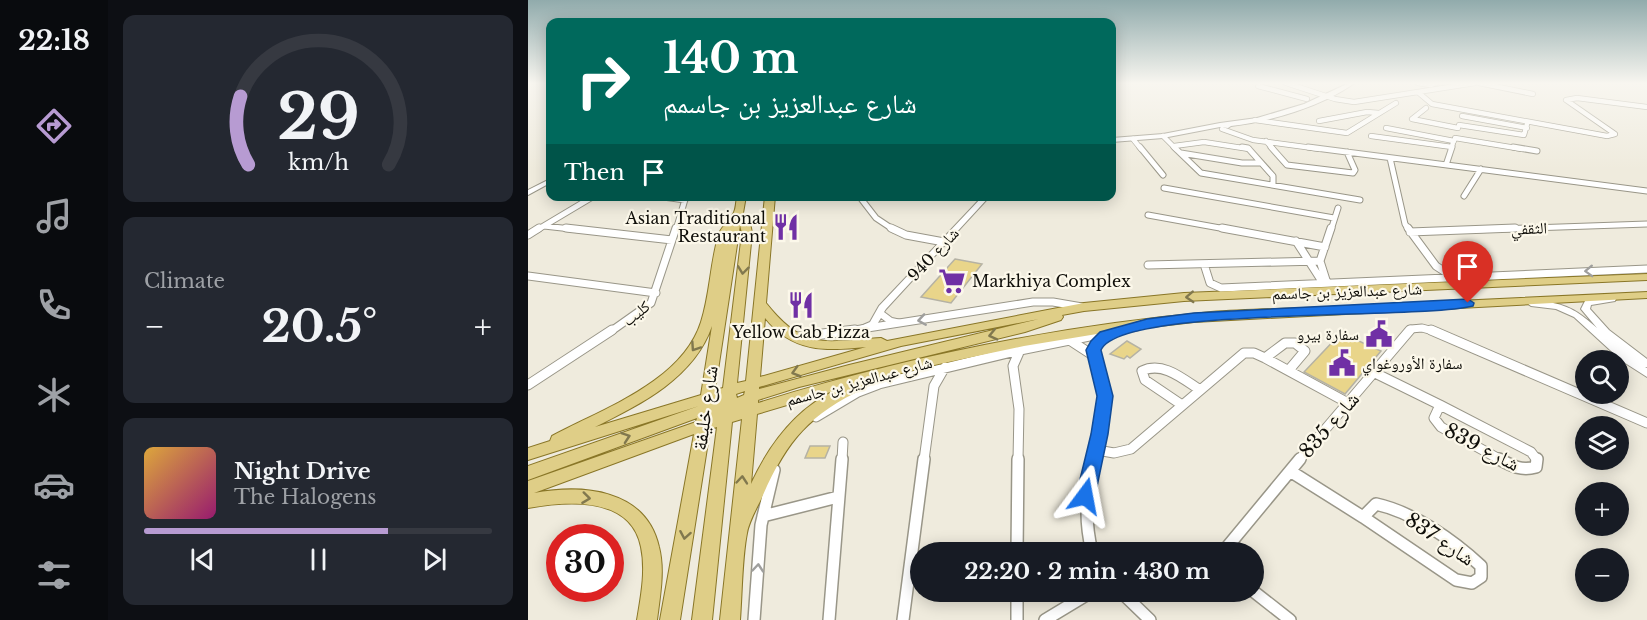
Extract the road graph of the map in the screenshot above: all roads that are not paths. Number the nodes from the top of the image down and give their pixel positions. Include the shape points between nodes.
1 (1290, 112) edge
2 (1421, 112) edge
3 (1459, 112) edge
4 (1583, 112) edge
5 (1378, 113) joint
6 (1463, 113) junction
7 (1255, 120) junction
8 (1319, 121) dead end
9 (1226, 127) junction
10 (1459, 127) junction
11 (1386, 128) dead end
12 (1163, 136) junction
13 (1371, 136) dead end
14 (1434, 137) junction
15 (1133, 139) junction
16 (1250, 139) junction
17 (1454, 139) junction
18 (1116, 140) edge
19 (1266, 141) junction
20 (1434, 145) junction
21 (1174, 146) junction
22 (1452, 147) junction
23 (1248, 148) junction
24 (1537, 151) dead end
25 (1347, 152) junction
26 (1181, 153) junction
27 (1390, 158) junction
28 (1260, 163) junction
29 (1446, 165) junction
30 (1481, 170) junction
31 (1163, 175) dead end
32 (546, 182) edge
33 (1273, 185) junction
34 (1164, 188) dead end
35 (528, 191) edge
36 (1647, 192) edge
37 (1464, 196) dead end
38 (1360, 200) dead end
39 (586, 201) edge
40 (685, 201) edge
41 (741, 201) edge
42 (771, 201) edge
43 (863, 201) edge
44 (982, 201) edge
45 (1338, 208) dead end
46 (739, 214) junction
47 (1148, 215) dead end
48 (1334, 218) junction
49 (1647, 224) edge
50 (544, 226) junction
51 (1410, 232) junction
52 (528, 235) edge
53 (672, 240) junction
54 (1296, 241) junction
55 (942, 245) junction
56 (1325, 247) junction
57 (1308, 261) junction
58 (1320, 261) junction
59 (1204, 264) junction
60 (1148, 265) dead end
61 (1436, 267) junction
62 (1645, 273) edge
63 (528, 276) edge
64 (1455, 277) junction
65 (1430, 279) junction
66 (1325, 283) junction
67 (1500, 284) junction
68 (656, 293) junction
69 (1288, 293) junction
70 (1647, 295) edge
71 (1625, 296) junction
72 (1513, 301) junction
73 (760, 304) junction
74 (1084, 307) junction
75 (1068, 310) junction
76 (880, 313) junction
77 (903, 323) junction
78 (1147, 324) junction
79 (859, 330) junction
80 (1601, 332) junction
81 (1105, 335) junction
82 (794, 338) junction
83 (1071, 341) junction
84 (900, 342) junction
85 (1020, 350) junction
86 (998, 355) junction
87 (1094, 356) junction
88 (1265, 358) junction
89 (1647, 364) edge
90 (1013, 366) junction
91 (945, 367) junction
92 (913, 370) junction
93 (1288, 370) junction
94 (1375, 373) junction
95 (1647, 373) edge
96 (528, 385) edge
97 (934, 386) junction
98 (1200, 390) junction
99 (749, 398) junction
100 (1348, 403) junction
101 (728, 405) junction
102 (1182, 405) junction
103 (1440, 405) junction
104 (705, 412) junction
105 (1647, 423) edge
106 (843, 441) dead end
107 (1097, 450) junction
108 (534, 451) edge
109 (1290, 471) junction
110 (528, 473) edge
111 (528, 488) edge
112 (838, 497) junction
113 (528, 501) edge
114 (763, 516) junction
115 (1363, 518) junction
116 (737, 538) junction
117 (1017, 542) edge
118 (1089, 542) edge
119 (1229, 542) edge
120 (1264, 600) edge
121 (1017, 602) edge
122 (1075, 602) edge
123 (1131, 602) edge
124 (647, 620) edge
125 (670, 620) edge
126 (702, 620) edge
127 (730, 620) edge
128 (754, 620) edge
129 (829, 620) edge
130 (903, 620) edge
131 (1017, 620) edge
132 (1045, 620) edge
133 (1150, 620) edge
134 (1290, 620) edge

1 - 7 street
2 - 10 street via 1412,119
3 - 6 street
4 - 6 street via 1615,134
5 - 7 street via 1347,133
5 - 8 street
6 - 10 street
6 - 10 street via 1527,126 1526,134
7 - 9 street
9 - 12 street
9 - 16 street
10 - 17 street
11 - 14 street
12 - 15 street
12 - 21 street
13 - 20 street
14 - 17 street
14 - 20 street
15 - 18 street
15 - 31 street
16 - 19 street
16 - 23 street
17 - 22 street
17 - 24 street
19 - 25 street
19 - 25 street via 1283,163 1294,167 1353,173
20 - 22 street
21 - 23 street via 1204,142
21 - 26 street
22 - 29 street
23 - 28 street
25 - 27 street
26 - 28 street
26 - 33 street via 1201,173
27 - 29 street
27 - 51 street
28 - 33 street via 1273,176
29 - 30 street
30 - 36 street
30 - 37 street
32 - 35 street
33 - 38 street
34 - 48 street
39 - 50 street
40 - 53 street, كليب
41 - 46 main road, شارع خليفة
42 - 73 main road
43 - 55 street via 885,226
44 - 55 street, شارع 940
45 - 48 street
46 -> 101 main road via 747,233
46 - 104 main road, شارع خليفة
46 -> 108 main road via 725,230 705,328 687,359 641,395
47 - 54 street
48 - 56 street
49 - 51 street, الثقفي
50 - 52 street
50 - 53 street
51 - 61 street
53 - 68 street, كليب
54 - 56 street
54 - 57 street
55 - 76 street, شارع 940
56 - 58 street
57 - 58 street
57 - 59 street
57 - 66 street
58 - 66 street
59 - 60 street
59 - 66 street, شارع عبدالعزيز بن جاسمم via 1210,283 1221,288
61 - 64 street
61 - 65 street
62 -> 64 street, شارع عبدالعزيز بن جاسمم
62 - 67 main road, شارع عبدالعزيز بن جاسمم
63 - 68 street
64 - 65 street, شارع عبدالعزيز بن جاسمم
64 - 67 main road
65 - 66 street, شارع عبدالعزيز بن جاسمم
66 - 69 main road
67 - 69 main road, شارع عبدالعزيز بن جاسمم
68 - 96 street, كليب via 639,314
69 -> 74 main road, شارع عبدالعزيز بن جاسمم
70 - 71 main road, شارع عبدالعزيز بن جاسمم
71 - 72 main road, شارع عبدالعزيز بن جاسمم
71 - 80 street via 1585,306
72 - 78 main road, شارع عبدالعزيز بن جاسمم via 1194,317
72 - 80 street via 1565,309
73 - 82 main road
73 - 99 main road
74 - 75 main road, شارع عبدالعزيز بن جاسمم
74 -> 77 street, شارع عبدالعزيز بن جاسمم via 1044,301
75 - 84 main road, شارع عبدالعزيز بن جاسمم
75 -> 99 main road via 1030,327 888,359
76 - 77 street via 889,321
76 - 79 street, شارع 940 via 873,324
77 - 79 street, شارع عبدالعزيز بن جاسمم
78 - 81 street, شارع عبدالعزيز بن جاسمم
78 - 92 main road, شارع عبدالعزيز بن جاسمم via 1035,340
79 - 82 street, شارع عبدالعزيز بن جاسمم
80 - 89 street
80 - 95 street
81 - 83 street, شارع عبدالعزيز بن جاسمم
81 - 87 street via 1096,344
82 - 84 main road via 831,345
83 - 85 street, شارع عبدالعزيز بن جاسمم
83 - 87 street
84 -> 99 main road, شارع عبدالعزيز بن جاسمم
85 - 86 street, شارع عبدالعزيز بن جاسمم
85 - 90 street
86 - 90 street
86 - 91 street, شارع عبدالعزيز بن جاسمم
87 - 107 street via 1105,396
88 - 93 street
88 - 93 street via 1282,343 1300,345 1304,354
88 - 98 street via 1244,353
90 - 117 street via 1019,409
91 - 92 street, شارع عبدالعزيز بن جاسمم
91 - 97 street
92 - 97 street
92 - 99 main road, شارع عبدالعزيز بن جاسمم
92 - 114 street, شارع عبدالعزيز بن جاسمم via 858,392 816,417 775,466
92 - 116 main road via 852,388 796,425 762,474
93 - 100 street
94 - 100 street, شارع 835
94 - 103 street, شارع 839
94 - 105 street, شارع 835 via 1411,329 1430,329
97 - 130 street
98 - 102 street
98 - 102 street via 1158,366 1142,371 1145,380
99 - 101 main road
99 - 101 main road
116 -> 99 main road
100 - 109 street, شارع 835
101 - 104 main road
101 - 104 main road
101 - 126 main road
102 - 107 street via 1131,449 1114,453
103 - 103 street, شارع 839 via 1434,418 1441,427 1514,467 1536,467 1537,458 1531,452
104 - 108 main road
110 -> 104 main road
104 - 111 main road
104 -> 125 main road, شارع خليفة
106 - 112 street
107 - 118 street via 1085,496
109 - 115 street, شارع 837
109 - 119 street, شارع 835
112 - 114 street
112 - 129 street
113 -> 124 main road via 584,496 610,501 632,514 650,545 652,577
128 -> 114 street
115 - 115 street, شارع 837 via 1456,580 1472,583 1482,577 1481,566 1467,553 1393,508 1376,504
116 - 127 main road
120 - 134 street
121 - 131 street
122 - 132 street
123 - 133 street

